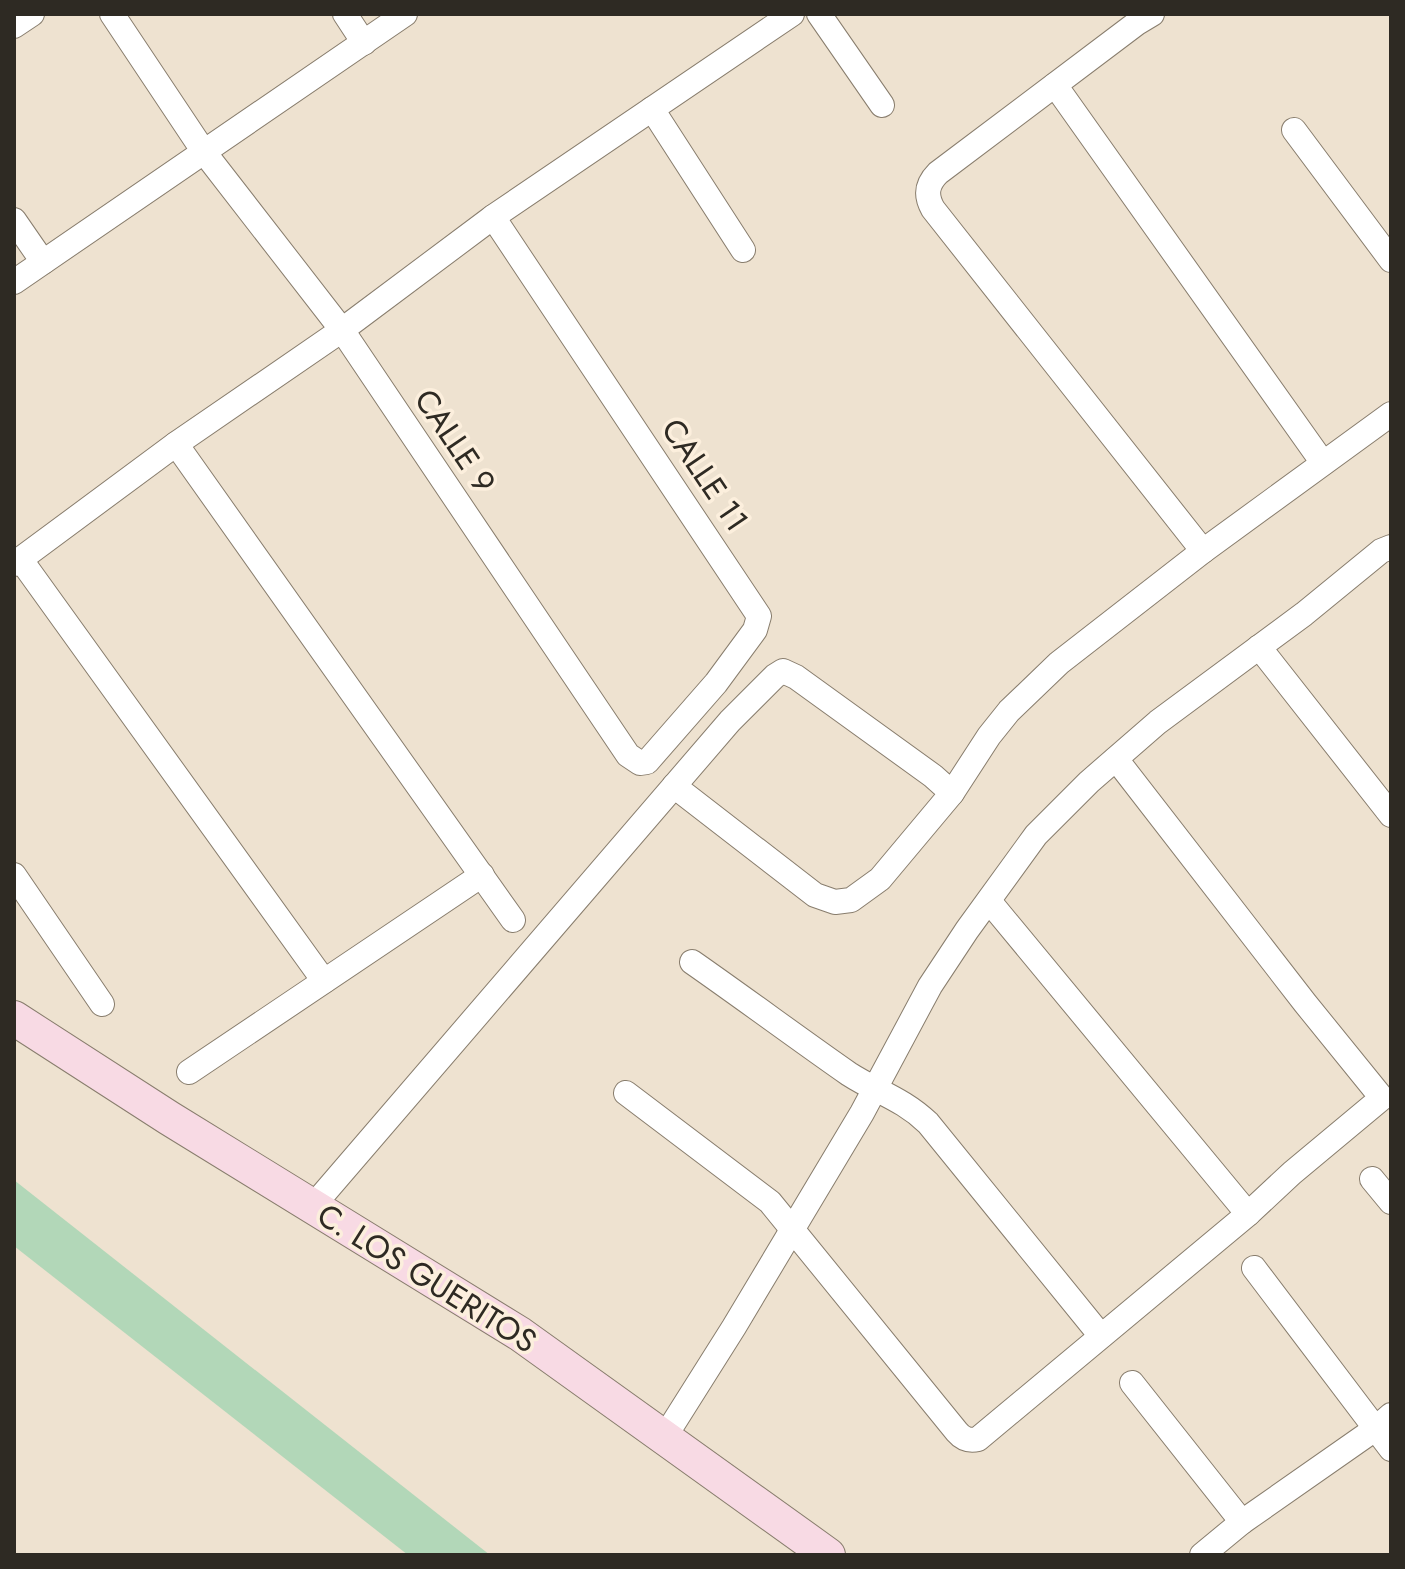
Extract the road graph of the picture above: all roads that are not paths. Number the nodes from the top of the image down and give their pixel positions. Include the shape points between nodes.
1 (32, 14) edge
2 (112, 14) edge
3 (345, 14) edge
4 (405, 14) edge
5 (792, 14) edge
6 (819, 14) edge
7 (1152, 14) edge
8 (14, 26) edge
9 (364, 43) junction
10 (1055, 85) junction
11 (882, 105) dead end
12 (652, 109) junction
13 (1294, 130) dead end
14 (204, 152) junction
15 (493, 217) junction
16 (14, 220) edge
17 (743, 250) dead end
18 (1391, 260) edge
19 (43, 262) junction
20 (14, 282) edge
21 (342, 330) junction
22 (1391, 414) edge
23 (176, 444) junction
24 (1323, 463) junction
25 (1391, 547) edge
26 (1203, 551) junction
27 (17, 562) edge
28 (1259, 647) junction
29 (1116, 759) junction
30 (647, 762) joint
31 (674, 786) junction
32 (952, 793) junction
33 (1391, 815) edge
34 (14, 875) edge
35 (482, 875) junction
36 (989, 901) junction
37 (513, 920) dead end
38 (692, 962) dead end
39 (324, 981) junction
40 (102, 1004) dead end
41 (14, 1018) edge
42 (189, 1072) dead end
43 (875, 1089) junction
44 (626, 1093) dead end
45 (1387, 1094) edge
46 (1372, 1179) dead end
47 (1391, 1202) edge
48 (313, 1206) junction
49 (1248, 1214) junction
50 (792, 1229) junction
51 (1254, 1268) dead end
52 (1101, 1336) junction
53 (1132, 1383) dead end
54 (1383, 1422) edge
55 (664, 1438) junction
56 (1391, 1449) edge
57 (1242, 1522) junction
58 (828, 1555) edge
59 (1202, 1555) edge

1 - 8 street
2 - 14 street, CALLE 9
3 - 9 street
4 - 9 street
5 - 12 street
6 - 11 street
7 - 10 street
9 - 14 street
10 - 24 street
10 - 26 street via 938,173 929,187 929,202
12 - 15 street
12 - 17 street
13 - 18 street
14 - 19 street
14 - 21 street, CALLE 9
15 - 21 street
15 - 30 street, CALLE 11 via 759,616 755,630 716,683
16 - 19 street
19 - 20 street
21 - 23 street
21 - 30 street, CALLE 9 via 628,755
22 - 24 street
23 - 27 street
23 - 35 street
24 - 26 street
25 - 28 street
26 - 32 street via 1031,688 989,736
27 - 39 street
28 - 29 street
28 - 33 street
29 - 36 street via 1036,835
29 - 45 street via 1305,1003
31 - 32 street via 815,895 835,902 851,900 880,879
31 - 32 street via 730,721 783,671
31 - 48 street
34 - 40 street
35 - 37 street
35 - 39 street
36 - 43 street via 930,986
36 - 49 street
38 - 43 street
39 - 42 street
41 - 48 street, C. LOS GUERITOS
43 - 50 street
43 - 52 street via 928,1123
44 - 50 street via 770,1202
45 - 49 street
46 - 47 street
48 - 55 street, C. LOS GUERITOS via 520,1334
49 - 52 street
50 - 52 street via 957,1432 969,1440 978,1439
50 - 55 street
51 - 54 street
53 - 57 street
54 - 56 street
54 - 57 street
55 - 58 street, C. LOS GUERITOS
57 - 59 street

